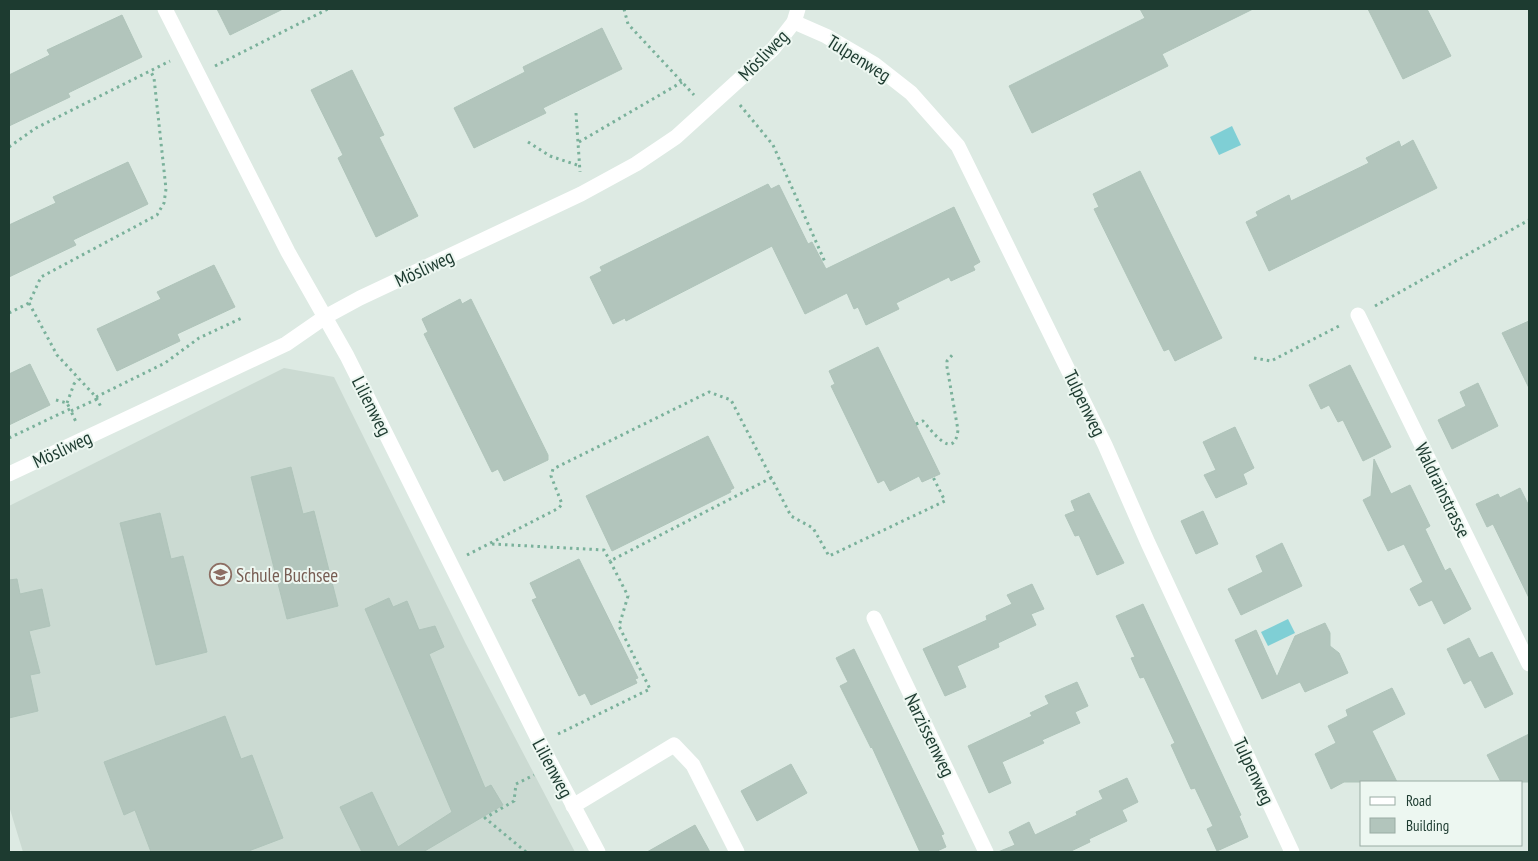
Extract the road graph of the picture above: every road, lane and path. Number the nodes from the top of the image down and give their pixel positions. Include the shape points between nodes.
1 (165, 9) edge
2 (328, 9) edge
3 (624, 9) edge
4 (796, 15) edge
5 (186, 52) junction
6 (150, 70) junction
7 (197, 75) junction
8 (682, 82) junction
9 (728, 91) junction
10 (707, 110) junction
11 (576, 113) dead end
12 (528, 142) dead end
13 (579, 142) junction
14 (9, 147) edge
15 (580, 166) junction
16 (581, 194) junction
17 (1529, 220) edge
18 (825, 262) dead end
19 (29, 303) junction
20 (9, 313) edge
21 (1358, 315) junction
22 (244, 317) dead end
23 (325, 317) junction
24 (954, 353) dead end
25 (1254, 358) dead end
26 (78, 379) junction
27 (96, 398) junction
28 (56, 400) dead end
29 (67, 403) junction
30 (70, 410) junction
31 (916, 424) dead end
32 (110, 426) junction
33 (9, 438) edge
34 (83, 439) junction
35 (9, 474) edge
36 (934, 477) dead end
37 (773, 478) junction
38 (492, 544) junction
39 (610, 561) junction
40 (451, 563) junction
41 (874, 618) dead end
42 (1529, 664) edge
43 (540, 743) junction
44 (552, 766) junction
45 (574, 806) junction
46 (526, 852) edge
47 (598, 852) edge
48 (737, 852) edge
49 (986, 852) edge
50 (1292, 852) edge

1 - 5 street, Lilienweg
2 - 7 path
3 - 8 path via 628,24
4 - 9 street, Mösliweg via 773,49
4 - 50 street, Tulpenweg via 874,64 911,92 958,146 1105,445
5 - 6 path
5 - 7 street, Lilienweg
6 - 14 path via 36,128
6 - 19 path via 154,78 166,189 164,203 157,214 144,223 41,277
7 - 23 street, Lilienweg via 292,261
8 - 10 path
8 - 13 path
9 - 10 street, Mösliweg
9 - 18 path via 773,145
10 - 16 street, Mösliweg via 676,138
11 - 13 path
12 - 15 path via 550,156
13 - 15 path
15 - 16 path
16 - 23 street, Mösliweg
17 - 21 path
19 - 20 path
19 - 26 path via 57,355
21 - 25 path via 1271,361
21 - 42 street, Waldrainstrasse
22 - 27 path via 199,338 165,362
23 - 32 street, Mösliweg via 286,344
23 - 40 street, Lilienweg
24 - 31 path via 947,361 947,368 957,438 946,444 923,421
26 - 27 path
26 - 29 path
27 - 30 path
27 - 32 path
28 - 29 path
29 - 30 path
30 - 33 path
30 - 34 path
32 - 34 street, Mösliweg
34 - 35 street, Mösliweg
36 - 37 path via 945,501 830,556 813,528 791,516
37 - 38 path via 731,400 708,392 553,469 551,476 562,504 559,508
37 - 39 path
38 - 39 path via 604,550
38 - 40 path
39 - 43 path via 628,596 619,626 650,689
40 - 43 street, Lilienweg
41 - 49 street, Narzissenweg
43 - 44 street, Lilienweg
44 - 45 street, Lilienweg
44 - 46 path via 516,784 514,801 485,818
45 - 47 street, Lilienweg
45 - 48 street, Lilienweg via 674,745 693,765

